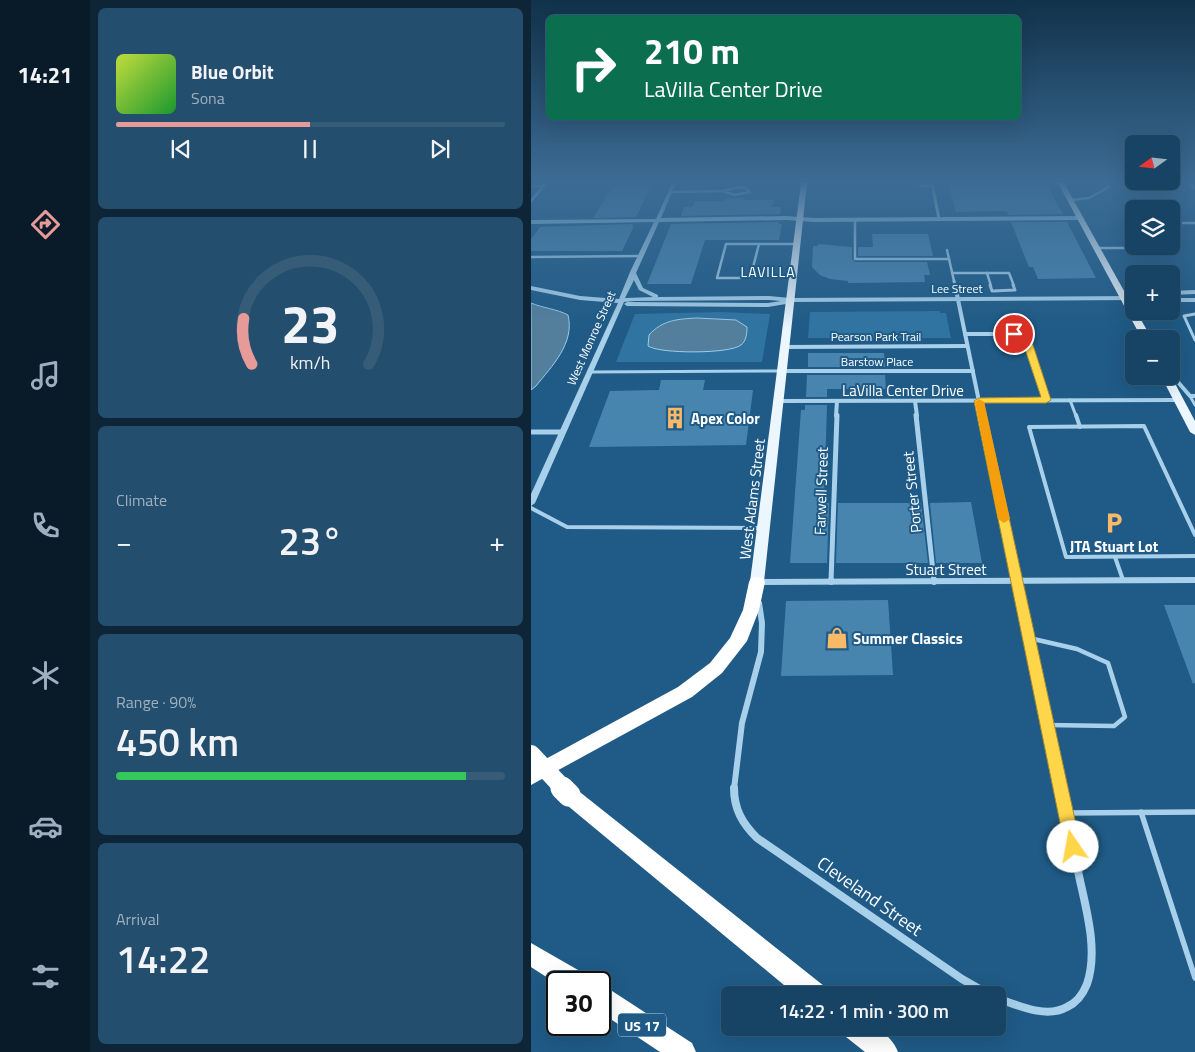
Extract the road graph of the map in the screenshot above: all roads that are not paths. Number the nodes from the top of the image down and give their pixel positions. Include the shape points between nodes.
1 (652, 232) edge
2 (798, 232) edge
3 (855, 232) edge
4 (1089, 232) edge
5 (759, 244) junction
6 (797, 244) junction
7 (1097, 248) junction
8 (1125, 248) edge
9 (947, 250) dead end
10 (641, 256) junction
11 (531, 257) edge
12 (949, 259) junction
13 (633, 272) junction
14 (952, 273) junction
15 (987, 273) junction
16 (954, 281) joint
17 (531, 288) edge
18 (1125, 290) edge
19 (1195, 292) edge
20 (1180, 293) edge
21 (1125, 297) edge
22 (669, 298) junction
23 (957, 299) junction
24 (791, 300) junction
25 (1180, 300) edge
26 (1195, 300) edge
27 (620, 301) junction
28 (1195, 314) edge
29 (965, 334) junction
30 (1195, 340) edge
31 (967, 346) junction
32 (785, 347) junction
33 (782, 371) junction
34 (973, 371) junction
35 (588, 372) junction
36 (1180, 383) edge
37 (1170, 385) edge
38 (1192, 396) edge
39 (1046, 400) junction
40 (1070, 400) junction
41 (1177, 400) junction
42 (779, 401) junction
43 (837, 401) junction
44 (915, 401) junction
45 (979, 401) junction
46 (1195, 405) edge
47 (1080, 427) junction
48 (531, 432) edge
49 (562, 432) junction
50 (1195, 432) edge
51 (531, 503) edge
52 (531, 508) edge
53 (764, 528) junction
54 (1195, 535) edge
55 (1195, 556) edge
56 (1115, 557) junction
57 (1123, 580) junction
58 (1195, 580) edge
59 (1017, 581) junction
60 (757, 582) junction
61 (831, 582) junction
62 (934, 582) junction
63 (1029, 638) junction
64 (1047, 725) junction
65 (531, 754) edge
66 (531, 777) edge
67 (1141, 812) junction
68 (1195, 812) edge
69 (1066, 813) junction
70 (739, 816) joint
71 (531, 954) edge
72 (558, 971) edge
73 (1195, 978) edge
74 (804, 986) edge
75 (975, 986) edge
76 (1006, 1001) edge
77 (611, 1005) edge
78 (865, 1036) edge
79 (683, 1052) edge
80 (885, 1052) edge

1 - 10 street, West Monroe Street
2 - 6 main road, West Adams Street
3 - 12 lane via 855,259
4 - 7 main road
5 - 5 lane via 726,244 717,278 751,275
5 - 6 lane
6 - 24 main road, West Adams Street
7 - 8 lane
7 - 18 main road
9 - 12 lane
10 - 11 lane
10 - 13 street, West Monroe Street
12 - 14 lane
13 - 22 street via 641,289
13 - 27 street, West Monroe Street
14 - 15 lane
14 - 16 lane
15 - 15 lane via 1009,273 1015,290 992,291
16 - 23 street
17 - 27 street, Lee Street via 575,298
19 - 20 street
21 - 23 street, Lee Street
22 - 24 street, Lee Street
22 - 27 street, Lee Street
23 - 24 street, Lee Street
23 - 29 street
24 - 27 street, Lee Street via 768,305 632,305
24 - 32 main road, West Adams Street
25 - 26 street
27 - 35 street, West Monroe Street
28 - 30 lane via 1184,316
29 - 31 street
29 - 39 street via 1014,334 1026,340
31 - 32 street, Pearson Park Trail
31 - 34 street
32 - 33 main road, West Adams Street
33 - 34 street, Barstow Place
33 - 35 lane
33 - 42 main road, West Adams Street
34 - 45 street
35 - 49 street, West Monroe Street
36 - 38 street
37 - 41 main road
38 - 46 lane
39 - 40 street, LaVilla Center Drive
39 - 45 street, LaVilla Center Drive
40 - 41 street, LaVilla Center Drive
40 - 47 lane
41 - 50 main road
42 - 43 street, LaVilla Center Drive
42 - 53 main road, West Adams Street
43 - 44 street, LaVilla Center Drive
43 - 61 street, Farwell Street
44 - 45 street, LaVilla Center Drive
44 - 62 street, Porter Street
45 - 59 street
47 - 54 lane via 1144,426
47 - 56 lane via 1029,427 1066,557
48 - 49 street
49 - 51 street, West Monroe Street
52 - 53 lane via 567,527
53 - 60 main road, West Adams Street
55 - 56 lane
56 - 57 lane
57 - 58 street, Stuart Street
57 - 59 street, Stuart Street
59 - 62 street, Stuart Street
59 - 63 street
60 - 61 street, Stuart Street
60 - 66 highway via 745,626 716,668 662,705
60 - 70 street, West Adams Street via 761,652 745,708 735,779 733,798
61 - 62 street, Stuart Street
63 - 64 street
63 - 64 lane via 1077,650 1108,663 1125,717 1114,726
64 - 69 street
65 - 74 highway, bridge via 569,795
67 - 68 lane
67 - 69 lane
67 - 73 lane
69 - 76 street via 1087,915 1091,956 1087,986 1082,999 1073,1007 1059,1011 1025,1008
70 - 75 street, Cleveland Street via 757,838
71 - 72 highway
77 - 79 highway, US 17
78 - 80 highway

